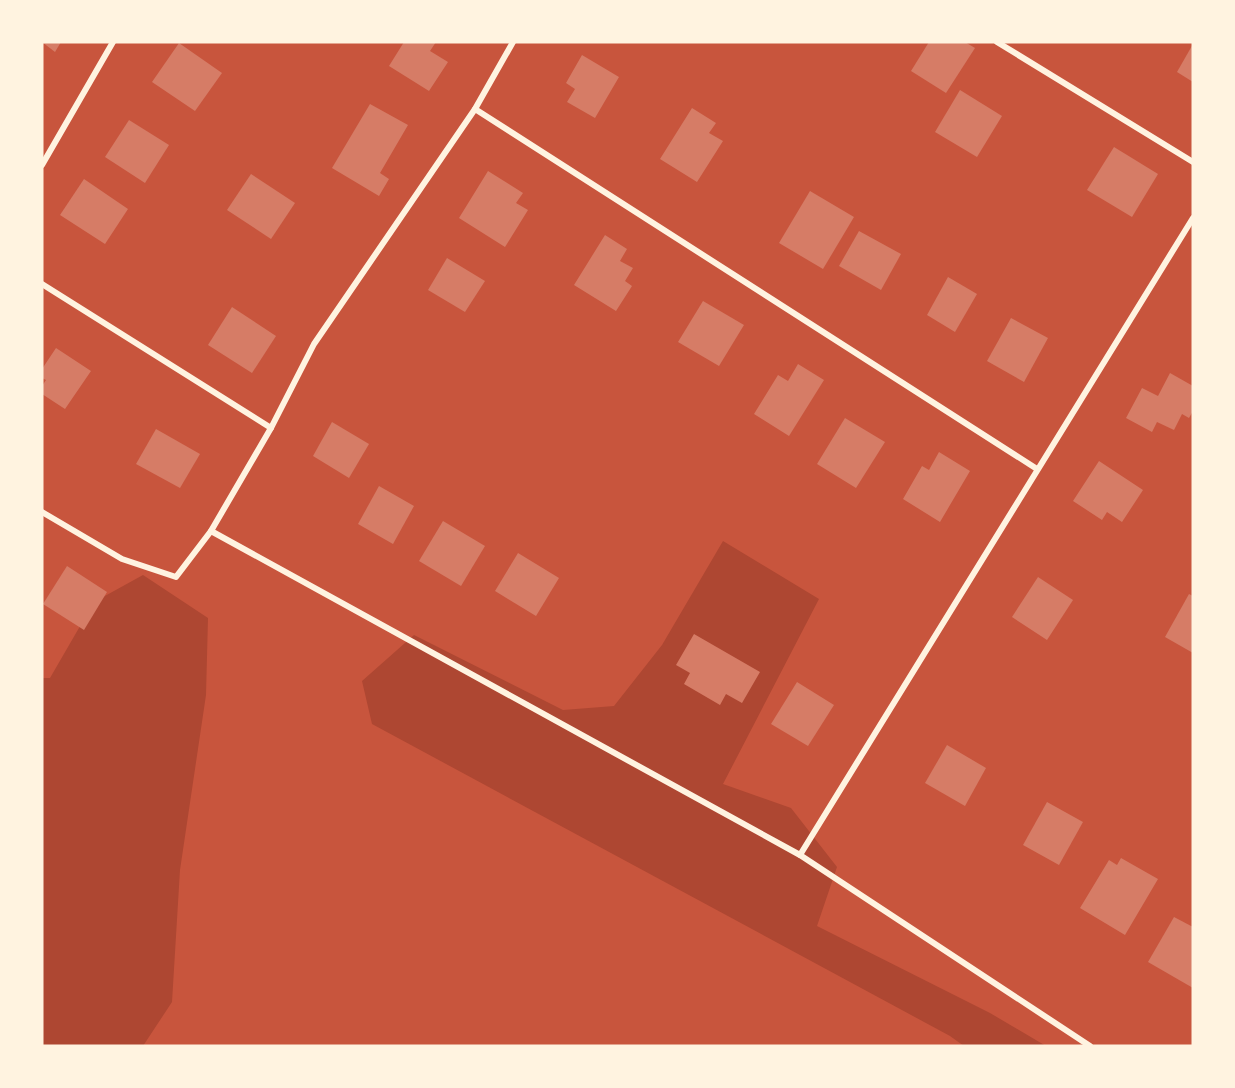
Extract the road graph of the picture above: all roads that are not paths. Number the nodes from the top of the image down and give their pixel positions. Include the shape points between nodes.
1 (113, 42) edge
2 (513, 42) edge
3 (997, 42) edge
4 (475, 110) junction
5 (1193, 162) edge
6 (42, 165) edge
7 (1193, 218) edge
8 (42, 285) edge
9 (271, 428) junction
10 (1037, 470) junction
11 (42, 512) edge
12 (211, 531) junction
13 (800, 855) junction
14 (1090, 1046) edge

1 - 6 street
2 - 4 street
3 - 5 street
4 - 9 street via 314,344
4 - 10 street
7 - 10 street
8 - 9 street
9 - 12 street
10 - 13 street
11 - 12 street via 122,559 176,577
12 - 13 street
13 - 14 street

